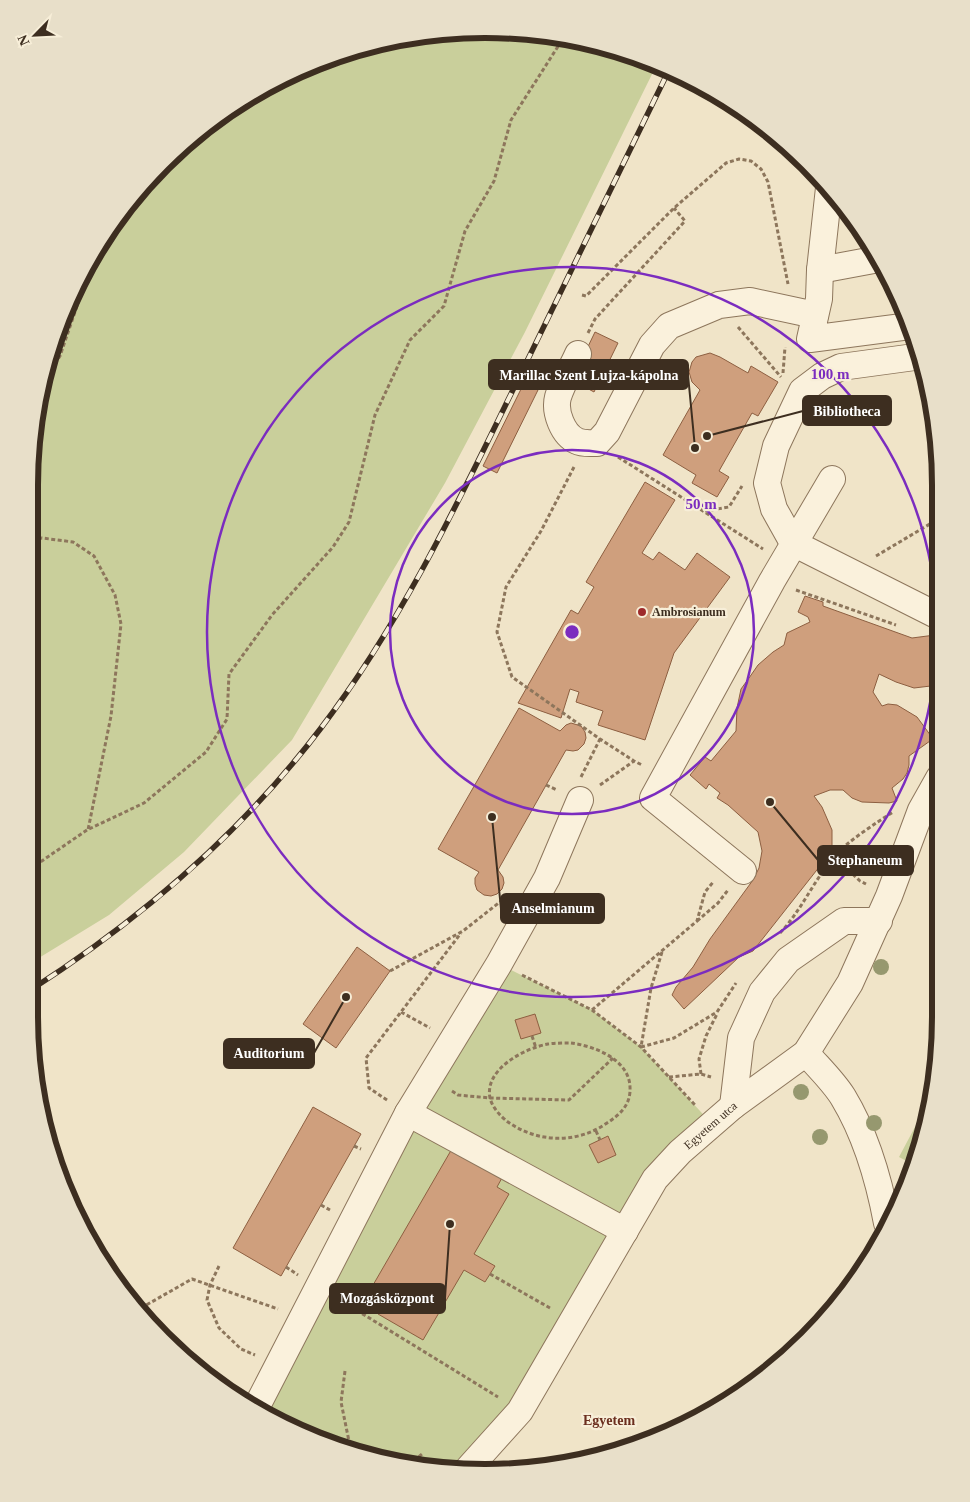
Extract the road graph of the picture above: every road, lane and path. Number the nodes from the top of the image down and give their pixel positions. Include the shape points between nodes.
1 (560, 44) edge
2 (828, 198) edge
3 (674, 208) junction
4 (872, 260) edge
5 (820, 270) junction
6 (788, 284) dead end
7 (82, 292) edge
8 (582, 295) dead end
9 (719, 305) junction
10 (816, 315) junction
11 (903, 327) edge
12 (578, 354) joint
13 (914, 357) edge
14 (54, 366) edge
15 (802, 391) junction
16 (591, 443) junction
17 (832, 479) dead end
18 (932, 523) edge
19 (38, 539) edge
20 (783, 562) junction
21 (849, 571) junction
22 (932, 613) edge
23 (898, 626) dead end
24 (600, 739) junction
25 (634, 761) junction
26 (665, 777) junction
27 (546, 786) dead end
28 (932, 790) edge
29 (575, 798) junction
30 (921, 810) junction
31 (87, 830) junction
32 (829, 852) dead end
33 (834, 857) junction
34 (38, 864) edge
35 (740, 868) junction
36 (510, 894) dead end
37 (889, 896) junction
38 (697, 921) junction
39 (879, 921) junction
40 (463, 931) junction
41 (779, 934) dead end
42 (662, 952) junction
43 (499, 964) junction
44 (390, 970) dead end
45 (741, 976) dead end
46 (592, 1010) junction
47 (401, 1012) junction
48 (717, 1012) junction
49 (532, 1036) dead end
50 (452, 1041) junction
51 (641, 1047) junction
52 (536, 1048) junction
53 (806, 1052) junction
54 (613, 1058) junction
55 (701, 1074) junction
56 (431, 1076) junction
57 (669, 1077) junction
58 (735, 1094) junction
59 (490, 1098) junction
60 (408, 1113) junction
61 (712, 1124) junction
62 (596, 1131) junction
63 (600, 1140) dead end
64 (886, 1216) edge
65 (625, 1231) junction
66 (219, 1266) dead end
67 (286, 1267) dead end
68 (490, 1274) dead end
69 (210, 1285) junction
70 (319, 1288) junction
71 (144, 1306) edge
72 (302, 1317) junction
73 (572, 1321) junction
74 (278, 1366) junction
75 (345, 1371) dead end
76 (259, 1404) edge
77 (520, 1410) junction
78 (349, 1443) edge
79 (422, 1454) dead end
80 (417, 1459) edge
81 (472, 1464) edge

1 - 31 path via 511,120 494,182 465,231 444,306 410,340 375,414 349,522 333,547 272,615 229,674 227,719 206,752 144,803
2 - 5 street
3 - 6 path via 726,163 739,159 751,161 768,182
3 - 8 path via 586,296
3 - 12 path via 685,221 595,318
4 - 5 street
5 - 10 street via 820,299
7 - 14 path
9 - 10 street via 750,301
9 - 15 path via 783,379
9 - 16 street via 669,326 652,345 607,432
10 - 11 street via 810,339
12 - 16 street via 557,398 558,416 564,430 576,441
13 - 15 street via 841,368 822,376
15 - 20 street via 776,446 767,483
16 - 20 path
16 - 24 path via 506,587 497,632 512,678
17 - 20 street
18 - 21 path
19 - 31 path via 73,542 94,556 115,596 121,624 111,716
20 - 21 street
20 - 23 path
20 - 26 street
21 - 22 street
24 - 25 path
24 - 29 path
25 - 26 path
25 - 29 path
26 - 35 street via 654,798
27 - 29 path
28 - 30 street, Egyetem utca
29 - 43 street via 547,878
30 - 33 path via 903,805
30 - 37 street, Egyetem utca
31 - 34 path
32 - 33 path
33 - 37 path via 860,881
33 - 41 path
35 - 38 path via 718,903
35 - 38 path via 721,872 705,892
36 - 40 path
37 - 39 street, Egyetem utca
38 - 42 path
39 - 53 street, Egyetem utca via 850,983
39 - 58 street via 844,921 788,960 762,992 741,1038
40 - 44 path
40 - 47 path
42 - 46 path
42 - 51 path via 651,988
43 - 46 path
43 - 50 street
45 - 48 path
46 - 51 path
47 - 50 path
47 - 60 path via 366,1058 369,1088
48 - 51 path via 674,1038
48 - 55 path via 699,1059
49 - 52 path
50 - 56 street
51 - 57 path
52 - 54 path via 559,1043 588,1045
52 - 59 path via 509,1060 500,1068 490,1087
53 - 58 street, Egyetem utca
53 - 64 street via 842,1096 864,1141
54 - 59 path via 569,1100
54 - 62 path via 627,1073 629,1102 618,1116
55 - 57 path
55 - 58 path
56 - 59 path via 458,1095
56 - 60 street
57 - 61 path
58 - 61 street, Egyetem utca
59 - 62 path via 504,1119 532,1135 557,1139
60 - 65 street
60 - 70 street
61 - 65 street, Egyetem utca via 655,1178
62 - 63 path
65 - 73 street, Egyetem utca
66 - 69 path
67 - 70 path
68 - 73 path
69 - 71 path via 192,1279
69 - 72 path
69 - 74 path via 207,1300 219,1328 242,1349
70 - 72 street
70 - 77 path
72 - 74 street
73 - 77 street, Egyetem utca
74 - 76 street
75 - 78 path via 341,1402
77 - 81 street, Egyetem utca
79 - 80 path

